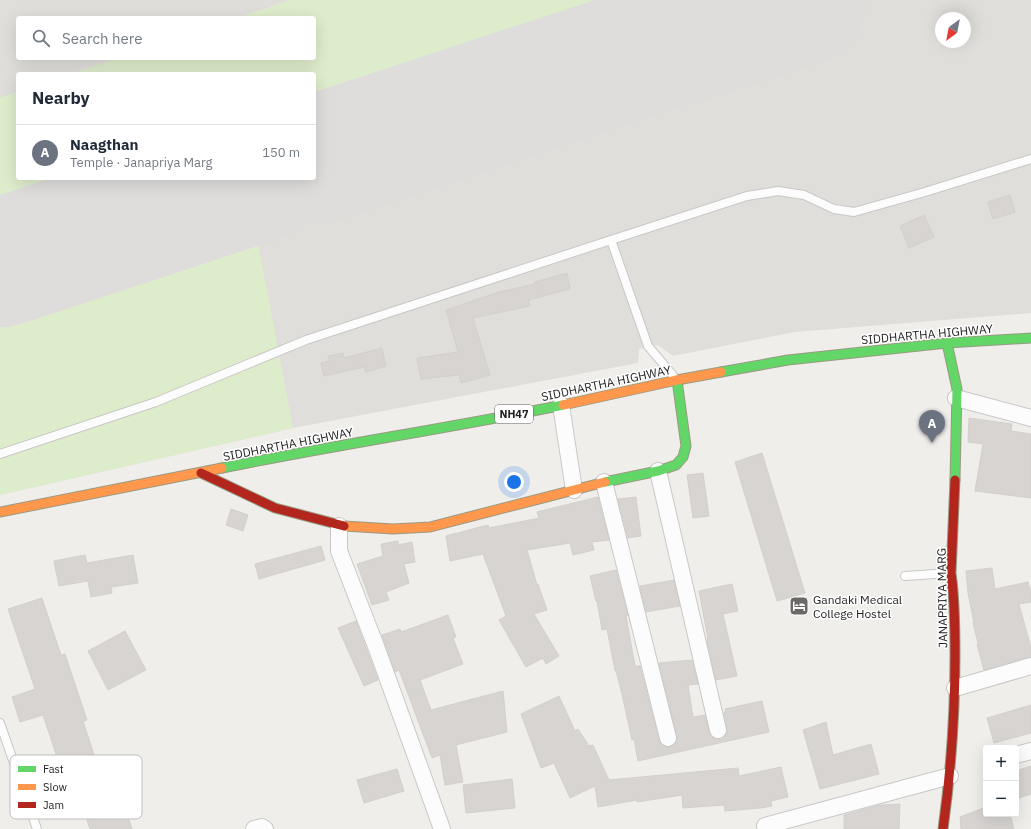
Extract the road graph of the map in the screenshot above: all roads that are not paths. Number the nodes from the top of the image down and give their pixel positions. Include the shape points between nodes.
1 (1031, 159) edge
2 (611, 240) junction
3 (1031, 338) edge
4 (947, 343) junction
5 (677, 380) junction
6 (956, 398) junction
7 (561, 405) junction
8 (1031, 418) edge
9 (0, 454) edge
10 (658, 471) junction
11 (200, 473) junction
12 (604, 482) junction
13 (574, 490) junction
14 (0, 512) edge
15 (339, 526) junction
16 (951, 573) junction
17 (906, 576) dead end
18 (1031, 666) edge
19 (955, 688) junction
20 (0, 723) edge
21 (718, 730) dead end
22 (668, 738) dead end
23 (1031, 751) edge
24 (1019, 754) edge
25 (11, 755) edge
26 (950, 776) junction
27 (34, 819) edge
28 (765, 826) dead end
29 (37, 829) edge
30 (254, 829) edge
31 (265, 829) edge
32 (442, 829) edge
33 (943, 829) edge

1 - 2 lane via 854,212 834,209 804,195 778,191 747,196
2 - 5 lane via 648,346
2 - 9 lane via 306,340 156,402
3 - 4 main road, SIDDHARTHA HIGHWAY / NH47
4 - 5 main road, SIDDHARTHA HIGHWAY / NH47 via 788,360
4 - 6 main road, JANAPRIYA MARG via 957,389
5 - 7 main road, SIDDHARTHA HIGHWAY / NH47
5 - 10 main road via 686,446 683,457 676,465
6 - 8 street
6 - 16 main road, JANAPRIYA MARG
7 - 11 main road, SIDDHARTHA HIGHWAY / NH47
7 - 13 street
10 - 12 main road
10 - 21 street
11 - 14 main road, SIDDHARTHA HIGHWAY / NH47
11 - 15 main road via 275,508
12 - 13 main road
12 - 22 street
13 - 15 main road via 430,527 393,529
15 - 32 street via 339,552
16 - 17 lane
16 - 19 main road, JANAPRIYA MARG
18 - 19 street
19 - 26 main road, JANAPRIYA MARG
20 - 25 lane
23 - 24 street
26 - 28 street
26 - 33 main road, JANAPRIYA MARG
27 - 29 lane
30 - 31 street

